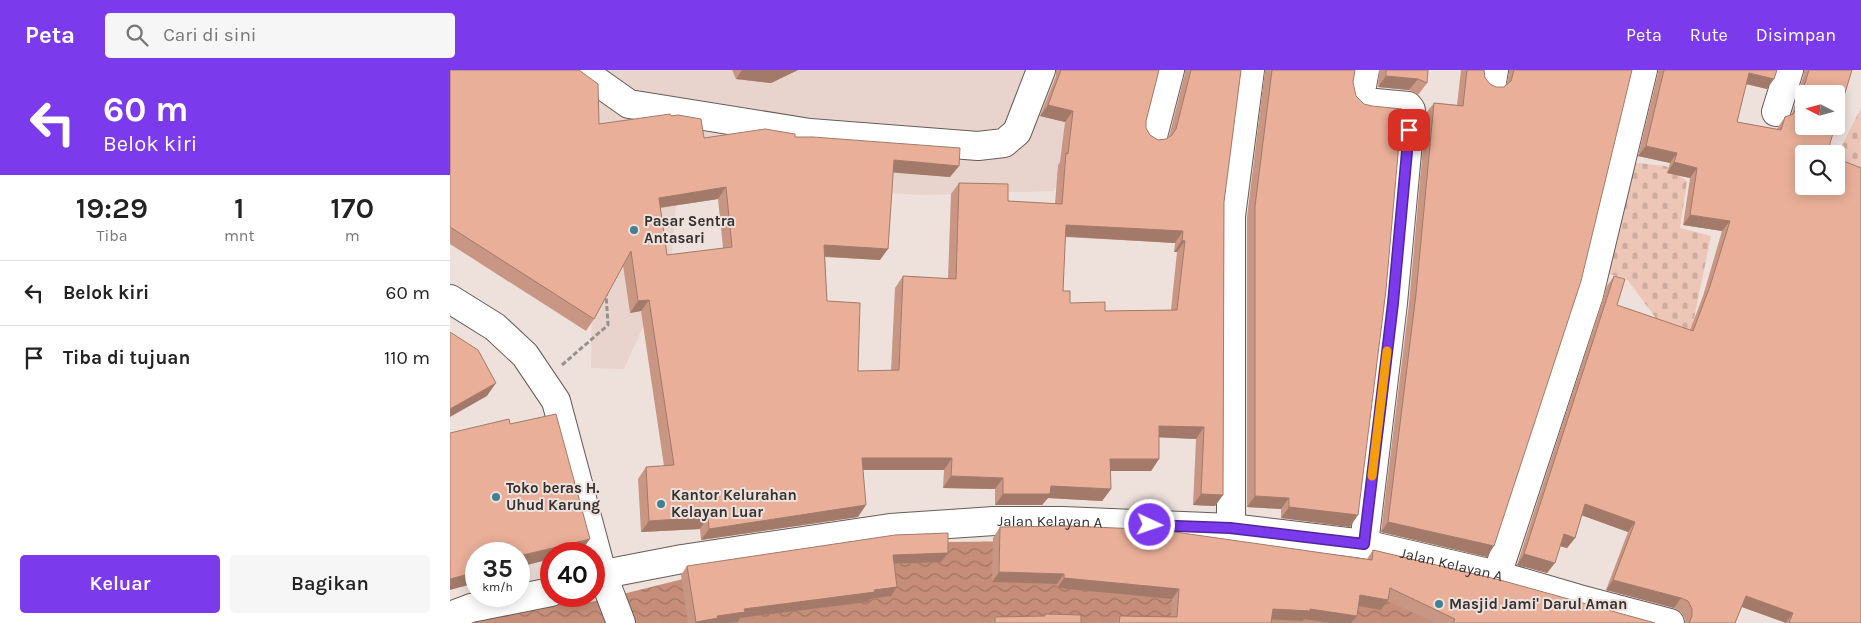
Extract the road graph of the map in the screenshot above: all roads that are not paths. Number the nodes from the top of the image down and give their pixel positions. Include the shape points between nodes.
1 (581, 70) edge
2 (1041, 70) edge
3 (1170, 70) edge
4 (1250, 70) edge
5 (1365, 70) edge
6 (1643, 70) edge
7 (1789, 70) edge
8 (1776, 112) dead end
9 (1153, 136) edge
10 (450, 298) edge
11 (1230, 528) junction
12 (590, 542) edge
13 (1364, 544) junction
14 (605, 574) edge
15 (1497, 575) junction
16 (605, 589) edge
17 (540, 594) edge
18 (450, 616) edge
19 (620, 620) edge
20 (1670, 623) edge

1 - 2 street via 628,104 810,133 978,146 1004,142 1017,132
3 - 9 street
4 - 11 street via 1231,216
5 - 13 street via 1362,100 1408,106 1411,110 1393,303
6 - 15 street via 1589,294
7 - 8 street
10 - 12 street via 495,327 525,355 556,401
11 - 13 street, Jalan Kelayan A
11 - 14 street, Jalan Kelayan A via 1063,521 919,526 832,536
13 - 15 street, Jalan Kelayan A
15 - 20 street, Jalan Kelayan A
16 - 19 street
17 - 18 street via 471,608

